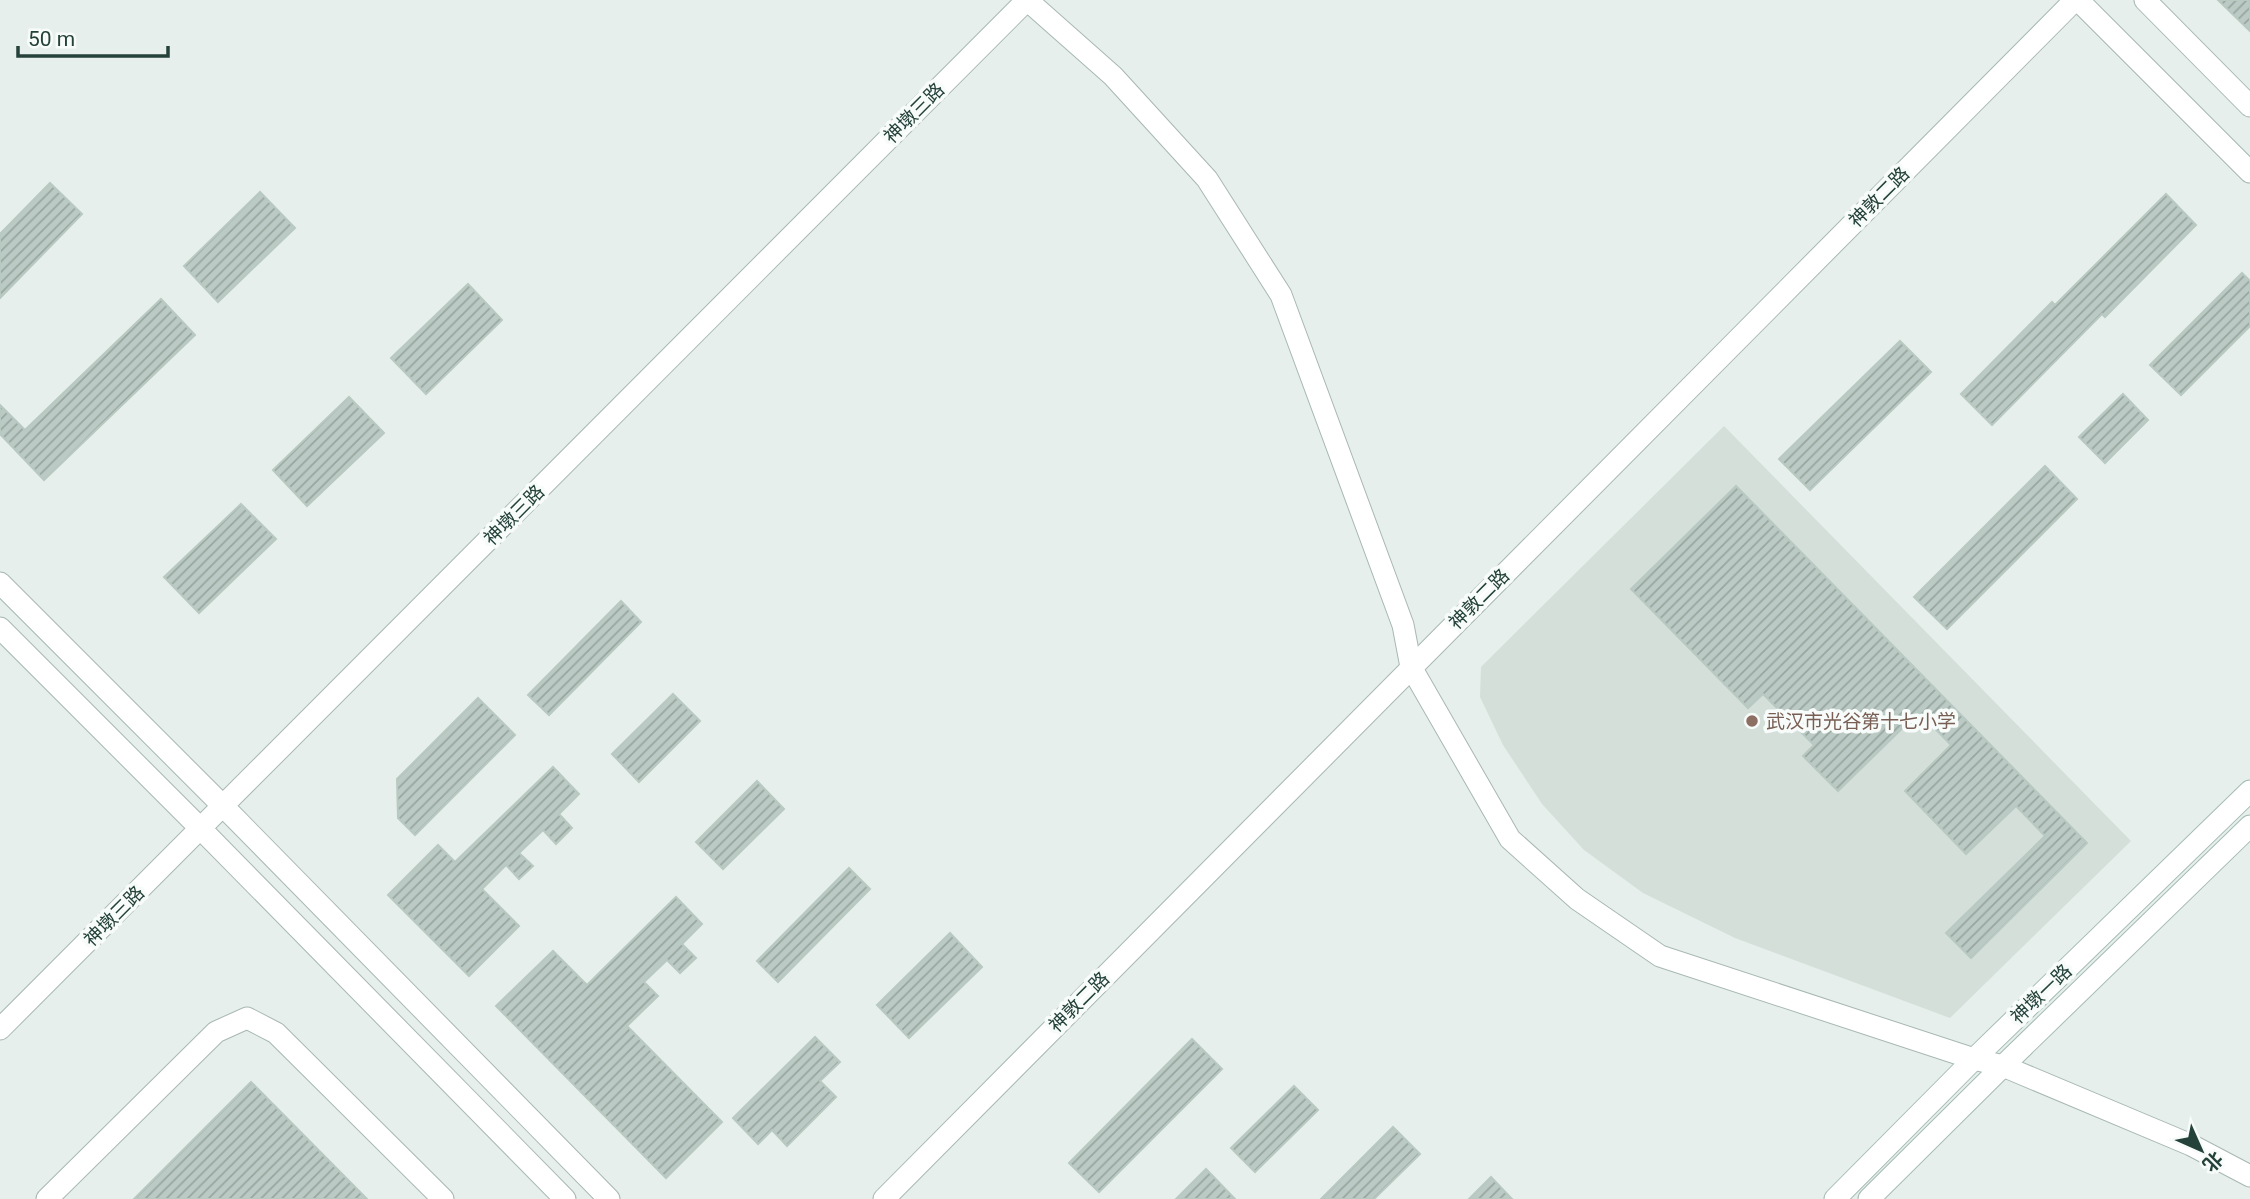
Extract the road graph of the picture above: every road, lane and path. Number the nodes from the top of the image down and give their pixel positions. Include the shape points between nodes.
1 (1027, 0) edge
2 (2076, 0) edge
3 (2146, 0) edge
4 (2250, 106) edge
5 (2250, 172) edge
6 (0, 583) edge
7 (0, 628) edge
8 (1411, 667) junction
9 (2250, 791) edge
10 (224, 807) junction
11 (2250, 826) edge
12 (201, 829) junction
13 (0, 1029) edge
14 (1974, 1059) junction
15 (2003, 1066) junction
16 (2250, 1175) edge
17 (47, 1199) edge
18 (443, 1199) edge
19 (565, 1199) edge
20 (609, 1199) edge
21 (884, 1199) edge
22 (1835, 1199) edge
23 (1870, 1199) edge

1 - 8 street via 1113,76 1207,179 1281,295 1403,625
1 - 10 street, 神墩三路
2 - 5 street
2 - 8 street, 神敦二路
3 - 4 street
6 - 10 street
7 - 12 street
8 - 14 street via 1510,839 1577,899 1660,956
8 - 21 street, 神敦二路
9 - 14 street, 神墩一路
10 - 12 street, 神墩三路
10 - 20 street
11 - 15 street, 神墩一路
12 - 13 street, 神墩三路
12 - 19 street
14 - 15 street
14 - 22 street, 神墩一路
15 - 16 street via 2191,1145
15 - 23 street, 神墩一路
17 - 18 street via 216,1032 247,1017 276,1033

